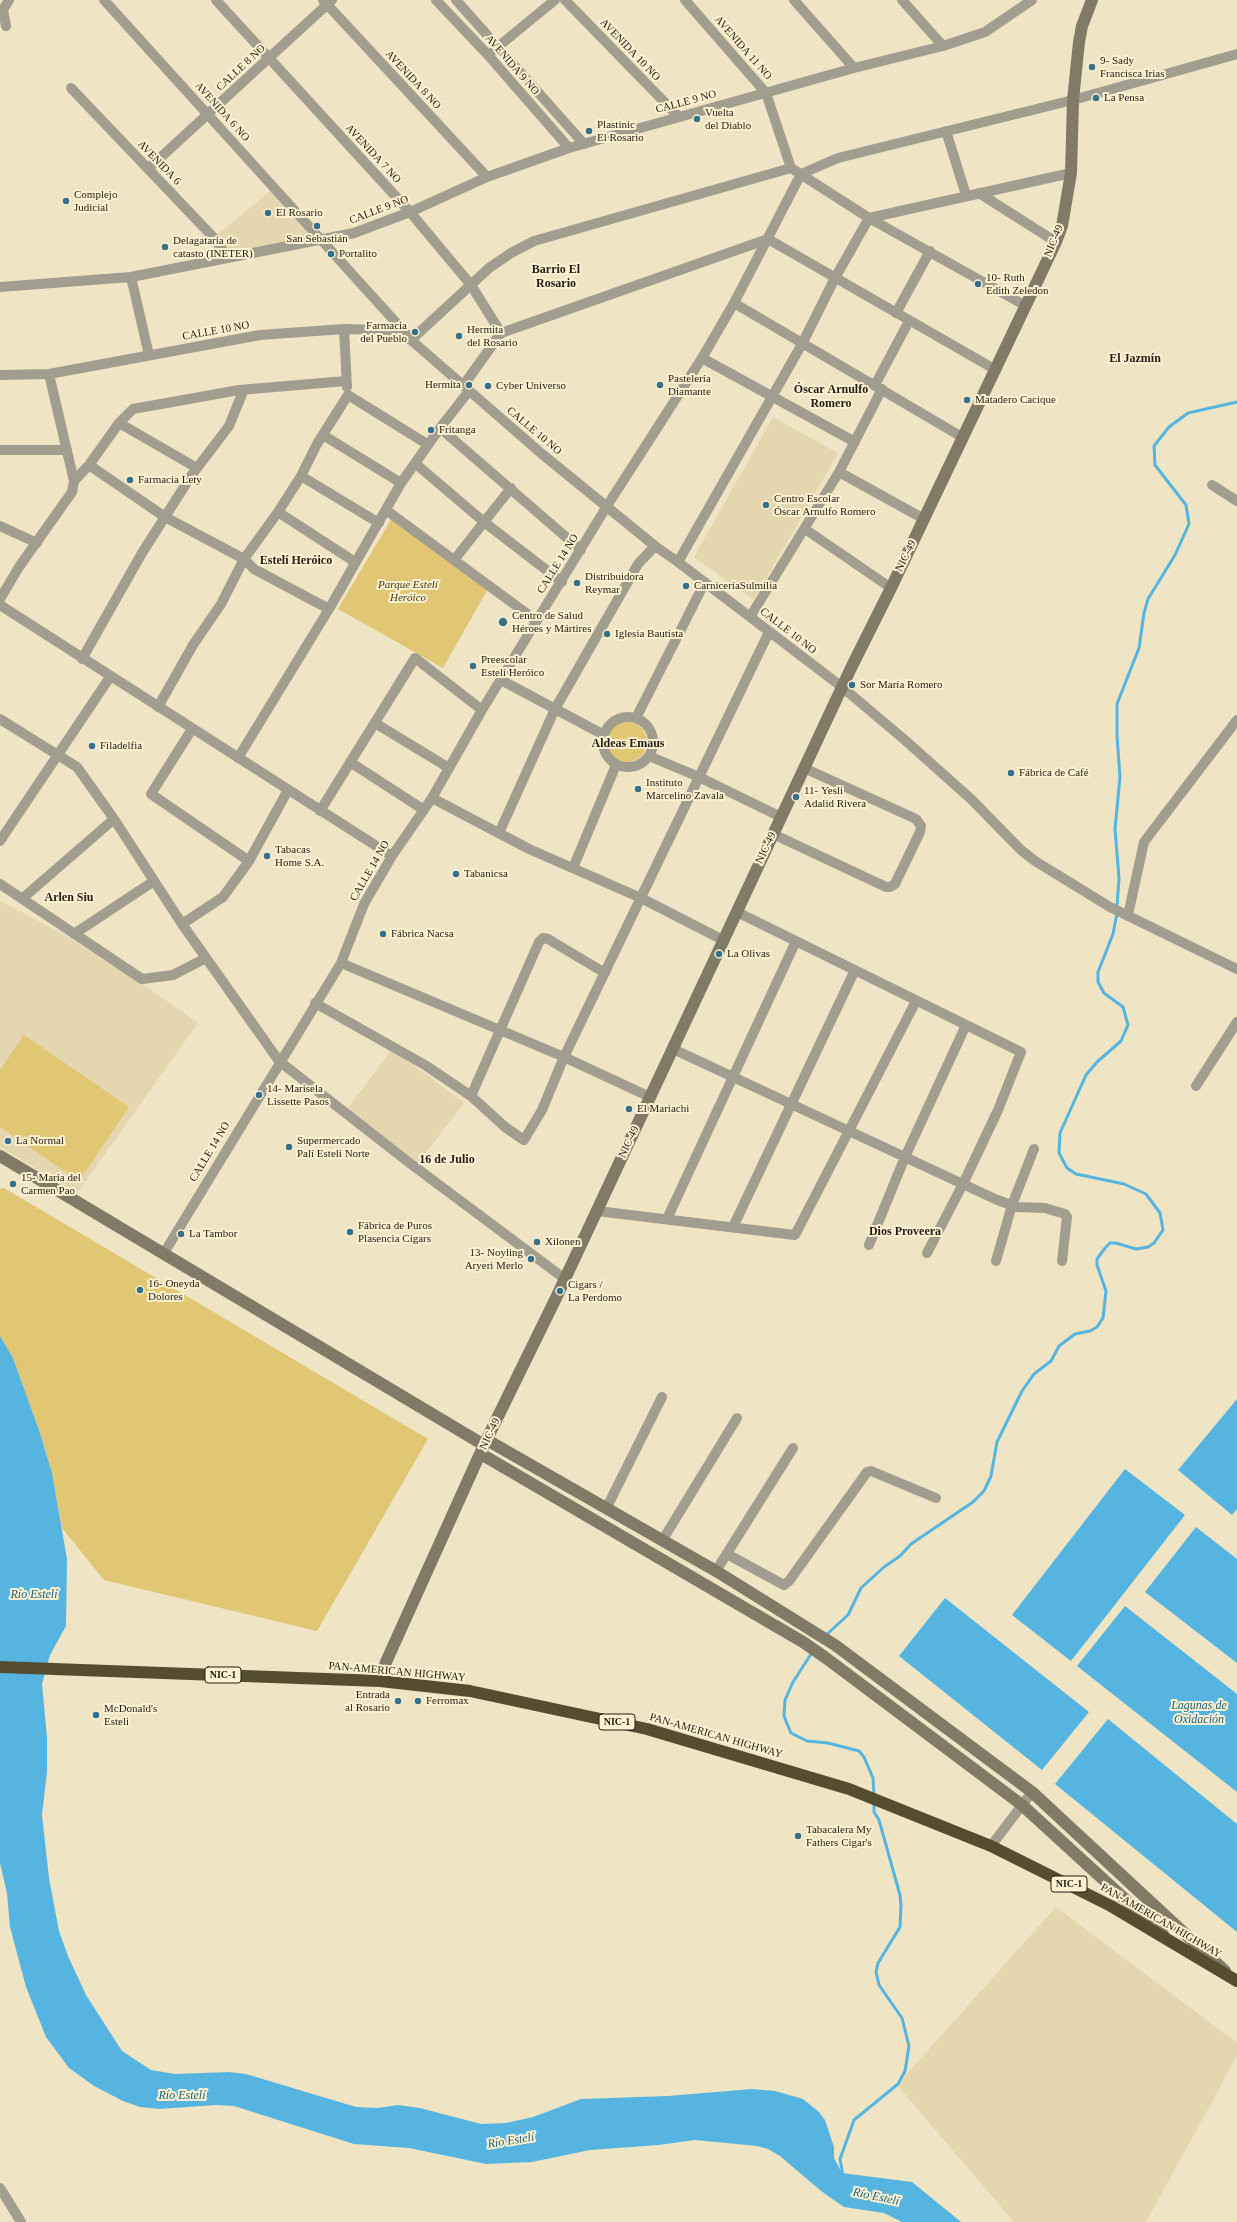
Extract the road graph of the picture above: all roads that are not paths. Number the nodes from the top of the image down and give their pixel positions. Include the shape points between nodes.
1 (9, 0) edge
2 (104, 0) edge
3 (216, 0) edge
4 (436, 0) edge
5 (456, 0) edge
6 (555, 0) edge
7 (565, 0) edge
8 (794, 0) edge
9 (902, 0) edge
10 (1092, 0) edge
11 (327, 2) edge
12 (690, 2) edge
13 (1025, 2) edge
14 (6, 26) dead end
15 (499, 46) junction
16 (943, 46) junction
17 (1237, 54) edge
18 (488, 55) junction
19 (269, 59) junction
20 (854, 68) junction
21 (71, 88) dead end
22 (766, 93) junction
23 (1073, 100) junction
24 (208, 116) junction
25 (678, 116) junction
26 (946, 131) junction
27 (584, 144) junction
28 (569, 148) junction
29 (791, 168) junction
30 (148, 169) junction
31 (1071, 173) junction
32 (801, 174) junction
33 (487, 177) junction
34 (979, 193) junction
35 (966, 196) junction
36 (410, 212) junction
37 (869, 218) junction
38 (322, 239) junction
39 (768, 239) junction
40 (1056, 242) junction
41 (930, 251) junction
42 (226, 257) junction
43 (131, 277) junction
44 (835, 278) junction
45 (471, 285) junction
46 (0, 287) edge
47 (734, 303) junction
48 (1026, 306) junction
49 (896, 313) junction
50 (909, 321) junction
51 (344, 329) junction
52 (500, 333) junction
53 (412, 340) junction
54 (802, 344) junction
55 (149, 355) junction
56 (702, 358) junction
57 (996, 370) junction
58 (49, 374) junction
59 (0, 376) edge
60 (346, 381) junction
61 (878, 387) junction
62 (466, 389) junction
63 (239, 390) junction
64 (348, 395) junction
65 (771, 398) junction
66 (119, 423) junction
67 (440, 428) junction
68 (323, 435) junction
69 (962, 437) junction
70 (854, 442) junction
71 (427, 444) junction
72 (0, 450) edge
73 (67, 450) junction
74 (416, 464) junction
75 (89, 465) junction
76 (197, 468) junction
77 (839, 472) junction
78 (301, 476) junction
79 (74, 481) junction
80 (401, 484) junction
81 (1212, 485) dead end
82 (511, 488) junction
83 (1237, 501) edge
84 (607, 506) junction
85 (386, 510) junction
86 (278, 512) junction
87 (165, 517) junction
88 (924, 519) junction
89 (484, 522) junction
90 (379, 523) junction
91 (0, 526) edge
92 (805, 529) junction
93 (37, 543) junction
94 (655, 546) junction
95 (581, 550) junction
96 (244, 559) junction
97 (454, 560) junction
98 (355, 562) junction
99 (678, 562) junction
100 (562, 582) junction
101 (705, 582) junction
102 (892, 588) junction
103 (0, 599) edge
104 (0, 605) edge
105 (329, 609) junction
106 (750, 617) junction
107 (537, 621) junction
108 (769, 632) junction
109 (82, 659) junction
110 (110, 677) junction
111 (501, 680) junction
112 (842, 687) junction
113 (158, 707) junction
114 (555, 708) junction
115 (482, 710) junction
116 (0, 718) edge
117 (636, 718) junction
118 (1237, 720) edge
119 (375, 723) junction
120 (192, 729) junction
121 (604, 735) junction
122 (58, 756) junction
123 (649, 756) junction
124 (238, 758) junction
125 (350, 762) junction
126 (616, 765) junction
127 (449, 768) junction
128 (804, 768) junction
129 (699, 777) junction
130 (288, 790) junction
131 (432, 798) junction
132 (424, 810) junction
133 (320, 811) junction
134 (781, 817) junction
135 (114, 819) junction
136 (498, 833) junction
137 (773, 834) junction
138 (0, 842) edge
139 (392, 856) junction
140 (249, 861) junction
141 (573, 868) junction
142 (154, 881) junction
143 (0, 884) edge
144 (23, 898) junction
145 (641, 898) junction
146 (737, 912) junction
147 (1125, 913) junction
148 (182, 924) junction
149 (74, 934) junction
150 (724, 940) junction
151 (796, 941) junction
152 (206, 958) junction
153 (340, 962) junction
154 (1237, 969) edge
155 (855, 970) junction
156 (605, 972) junction
157 (916, 1001) junction
158 (315, 1003) junction
159 (1237, 1022) edge
160 (966, 1025) junction
161 (500, 1030) junction
162 (1233, 1036) edge
163 (673, 1049) junction
164 (564, 1057) junction
165 (279, 1061) junction
166 (734, 1077) junction
167 (1196, 1086) dead end
168 (471, 1096) junction
169 (650, 1098) junction
170 (792, 1104) junction
171 (850, 1131) junction
172 (1034, 1149) dead end
173 (0, 1156) edge
174 (905, 1157) junction
175 (963, 1184) junction
176 (1012, 1205) junction
177 (597, 1211) junction
178 (667, 1219) junction
179 (733, 1227) junction
180 (868, 1245) dead end
181 (164, 1253) junction
182 (927, 1253) dead end
183 (996, 1261) dead end
184 (1062, 1261) dead end
185 (565, 1279) junction
186 (662, 1397) dead end
187 (737, 1418) dead end
188 (484, 1447) junction
189 (793, 1448) dead end
190 (936, 1498) dead end
191 (606, 1509) junction
192 (662, 1541) junction
193 (727, 1554) junction
194 (716, 1571) junction
195 (705, 1585) junction
196 (0, 1667) edge
197 (380, 1681) junction
198 (1032, 1792) junction
199 (1022, 1805) junction
200 (990, 1846) junction
201 (1172, 1941) junction
202 (1236, 1981) edge
203 (0, 2188) edge
204 (21, 2222) edge

1 - 14 street via 3,10
2 - 24 street, AVENIDA 6 NO
3 - 19 street, AVENIDA 7 NO
4 - 18 street, AVENIDA 9 NO
5 - 15 street, AVENIDA 9 NO
6 - 15 street
7 - 25 street, AVENIDA 10 NO
8 - 20 street
9 - 16 street
10 - 23 street, NIC-49 / NIC-49 via 1081,31
11 - 19 street, CALLE 8 NO
11 - 33 street, AVENIDA 8 NO
12 - 22 street, AVENIDA 11 NO
13 - 16 street, CALLE 9 NO via 985,32
15 - 18 street
15 - 27 street, AVENIDA 9 NO
16 - 20 street, CALLE 9 NO
17 - 23 street
18 - 28 street, AVENIDA 9 NO
19 - 24 street, CALLE 8 NO
19 - 36 street, AVENIDA 7 NO
20 - 22 street, CALLE 9 NO
21 - 30 street, AVENIDA 6
22 - 25 street, CALLE 9 NO
22 - 29 street
23 - 26 street
23 - 31 street, NIC-49 / NIC-49
24 - 30 street, CALLE 8 NO
24 - 38 street, AVENIDA 6 NO
25 - 27 street, CALLE 9 NO
26 - 32 street via 838,158
26 - 35 street
27 - 28 street, CALLE 9 NO
28 - 33 street, CALLE 9 NO
29 - 32 street
29 - 45 street via 534,241 488,268
30 - 42 street, AVENIDA 6 via 214,238
31 - 34 street
31 - 40 street, NIC-49 / NIC-49 via 1062,226
32 - 37 street
32 - 39 street, CALLE 14 NO
33 - 36 street, CALLE 9 NO
34 - 35 street
34 - 40 street
35 - 37 street
36 - 38 street, CALLE 9 NO via 354,234
36 - 45 street, AVENIDA 7 NO
37 - 41 street
37 - 44 street
38 - 42 street, CALLE 9 NO
38 - 53 street
39 - 44 street
39 - 47 street, CALLE 14 NO
39 - 52 street
40 - 48 street, NIC-49 / NIC-49
41 - 48 street
41 - 49 street
42 - 43 street, CALLE 9 NO
43 - 46 street, CALLE 9 NO
43 - 55 street
44 - 49 street
44 - 54 street
45 - 52 street, AVENIDA 7 NO
45 - 53 street
47 - 54 street
47 - 56 street, CALLE 14 NO
48 - 57 street, NIC-49 / NIC-49
49 - 50 street
50 - 57 street
50 - 61 street
51 - 53 street, CALLE 10 NO via 383,330
51 - 55 street, CALLE 10 NO via 260,335
51 - 60 street
52 - 62 street
53 - 62 street, CALLE 10 NO
54 - 61 street
54 - 65 street
55 - 58 street, CALLE 10 NO
56 - 65 street
56 - 84 street, CALLE 14 NO
57 - 69 street, NIC-49 / NIC-49
58 - 59 street, CALLE 10 NO
58 - 73 street
60 - 63 street
60 - 64 street
61 - 69 street
61 - 70 street
62 - 67 street
62 - 84 street, CALLE 10 NO
63 - 66 street via 132,409
63 - 76 street via 242,394 229,426
64 - 68 street
64 - 71 street
65 - 70 street
65 - 99 street
66 - 75 street
66 - 76 street
67 - 71 street
67 - 82 street
68 - 78 street
68 - 80 street
69 - 88 street, NIC-49 / NIC-49
70 - 77 street
71 - 74 street
72 - 73 street
73 - 79 street
74 - 80 street
74 - 89 street
75 - 79 street
75 - 87 street
76 - 87 street
77 - 88 street
77 - 92 street
78 - 86 street
78 - 90 street
79 - 93 street via 72,492
80 - 85 street
81 - 83 street
82 - 89 street
82 - 95 street
84 - 94 street, CALLE 10 NO
84 - 95 street, CALLE 14 NO
85 - 90 street
85 - 97 street
86 - 96 street
86 - 98 street
87 - 96 street
87 - 109 street
88 - 102 street, NIC-49 / NIC-49
89 - 97 street
89 - 100 street
90 - 98 street
91 - 93 street
92 - 102 street
92 - 106 street
93 - 103 street
94 - 99 street, CALLE 10 NO
94 - 114 street via 638,564
95 - 100 street, CALLE 14 NO
96 - 105 street via 254,569
96 - 113 street via 221,604 194,644
97 - 107 street
98 - 105 street
99 - 101 street, CALLE 10 NO
100 - 107 street, CALLE 14 NO
101 - 106 street, CALLE 10 NO
101 - 117 street
102 - 112 street, NIC-49 / NIC-49
104 - 109 street
105 - 124 street
106 - 108 street, CALLE 10 NO
107 - 111 street, CALLE 14 NO
108 - 112 street, CALLE 10 NO
108 - 129 street
109 - 110 street
110 - 113 street
110 - 122 street
111 - 114 street
111 - 115 street, CALLE 14 NO
112 - 128 street, NIC-49 / NIC-49
112 - 147 street, CALLE 10 NO via 954,784 1021,850 1070,883
113 - 120 street
114 - 121 street
114 - 136 street
115 - 119 street via 415,658
115 - 127 street, CALLE 14 NO
116 - 122 street
117 - 121 street via 616,720 608,726
117 - 123 street via 646,724 652,734 653,745
118 - 147 street via 1144,842
119 - 125 street
119 - 127 street
120 - 124 street
120 - 140 street via 151,794
121 - 126 street via 602,742 606,755
122 - 135 street via 77,768
122 - 138 street
123 - 126 street via 638,766 623,768
123 - 129 street
124 - 130 street
125 - 132 street
125 - 133 street
126 - 141 street
127 - 131 street, CALLE 14 NO
128 - 134 street, NIC-49 / NIC-49
128 - 137 street via 916,819 921,826 920,832 895,884 890,887
129 - 134 street
129 - 145 street
130 - 133 street
130 - 140 street
131 - 132 street, CALLE 14 NO
131 - 136 street
132 - 139 street, CALLE 14 NO
133 - 139 street
134 - 137 street, NIC-49 / NIC-49
135 - 142 street
135 - 144 street
136 - 141 street
137 - 146 street, NIC-49 / NIC-49
139 - 153 street, CALLE 14 NO via 364,904
140 - 148 street via 223,897
141 - 145 street
142 - 148 street
142 - 149 street
143 - 144 street
144 - 149 street
145 - 150 street
145 - 156 street
146 - 150 street, NIC-49 / NIC-49
146 - 151 street
147 - 154 street, CALLE 10 NO
148 - 152 street
149 - 152 street via 142,979 173,975
150 - 163 street, NIC-49 / NIC-49
151 - 155 street
151 - 166 street
152 - 165 street
153 - 158 street, CALLE 14 NO
153 - 161 street
155 - 157 street
155 - 170 street
156 - 161 street via 543,938
156 - 164 street
157 - 160 street
157 - 171 street
158 - 165 street, CALLE 14 NO
158 - 168 street via 425,1065
159 - 162 street
160 - 174 street
160 - 175 street via 1021,1052 998,1110
161 - 164 street
161 - 168 street
162 - 167 street
163 - 166 street
163 - 169 street, NIC-49 / NIC-49
164 - 168 street via 542,1110 524,1140 499,1123
164 - 169 street
165 - 181 street, CALLE 14 NO
165 - 185 street
166 - 170 street
166 - 178 street
169 - 177 street, NIC-49 / NIC-49
170 - 171 street
170 - 179 street
171 - 174 street
171 - 179 street via 795,1235
172 - 176 street
173 - 181 street
174 - 175 street
174 - 180 street
175 - 176 street
175 - 182 street
176 - 183 street
176 - 184 street via 1056,1210 1065,1214 1067,1217
177 - 178 street
177 - 185 street, NIC-49 / NIC-49
178 - 179 street
181 - 188 street
185 - 188 street, NIC-49 / NIC-49
186 - 191 street
187 - 192 street
188 - 191 street
188 - 195 street
188 - 197 street, NIC-49 / NIC-49 via 386,1662
189 - 193 street
190 - 193 street via 871,1471 867,1472 784,1585
191 - 192 street
192 - 194 street
193 - 194 street
194 - 195 street
194 - 198 street via 835,1645
195 - 199 street via 803,1642
196 - 197 highway, PAN-AMERICAN HIGHWAY / NIC-1
197 - 200 highway, PAN-AMERICAN HIGHWAY / NIC-1 via 470,1691 647,1729 848,1789
198 - 199 street
198 - 202 street
199 - 200 street
199 - 201 street
200 - 201 highway, PAN-AMERICAN HIGHWAY / NIC-1 via 1111,1906
201 - 202 highway, PAN-AMERICAN HIGHWAY / NIC-1
203 - 204 street

